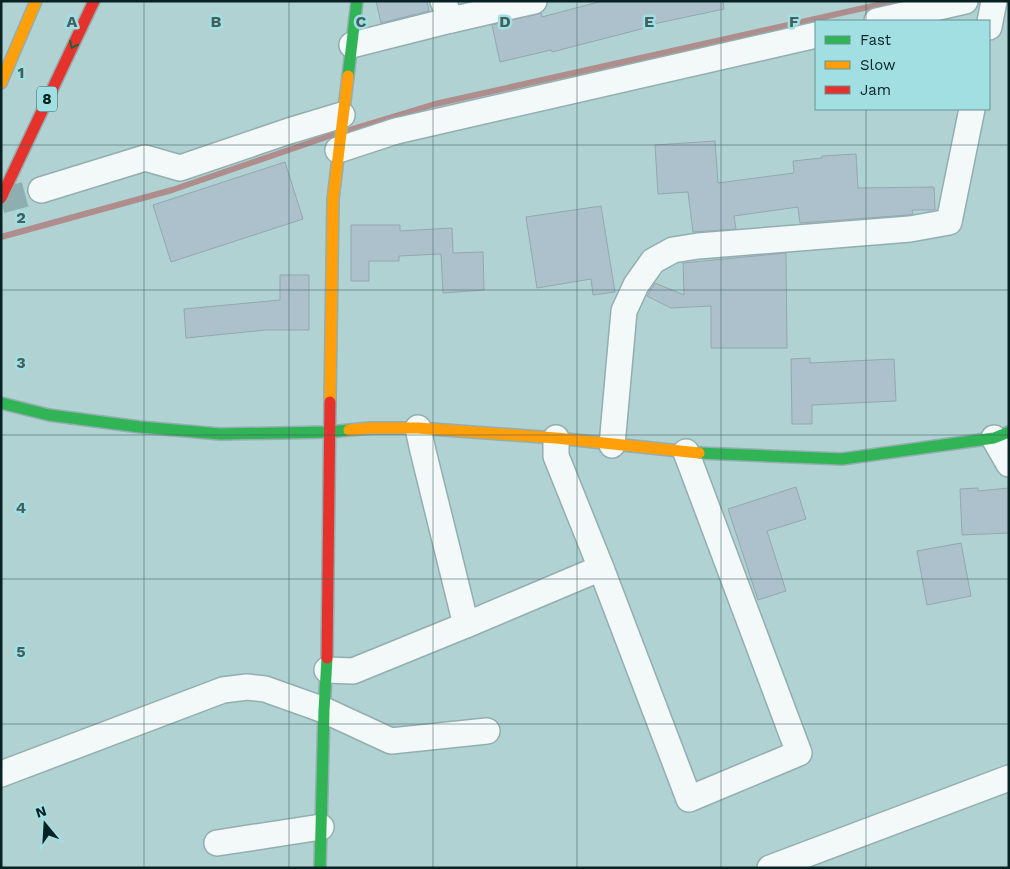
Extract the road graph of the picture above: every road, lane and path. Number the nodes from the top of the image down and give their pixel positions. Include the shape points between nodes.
1 (36, 1) edge
2 (94, 1) edge
3 (357, 1) edge
4 (534, 1) edge
5 (965, 1) edge
6 (994, 1) edge
7 (447, 11) edge
8 (881, 20) edge
9 (990, 22) edge
10 (815, 35) edge
11 (352, 45) junction
12 (1, 83) edge
13 (972, 110) edge
14 (342, 115) junction
15 (338, 150) junction
16 (41, 190) tunnel mouth
17 (1, 198) edge
18 (1, 403) edge
19 (418, 428) junction
20 (330, 432) junction
21 (1002, 435) edge
22 (556, 438) junction
23 (612, 445) junction
24 (686, 452) junction
25 (1009, 464) edge
26 (601, 568) junction
27 (466, 625) junction
28 (327, 670) junction
29 (324, 710) junction
30 (487, 731) dead end
31 (1, 774) edge
32 (1009, 778) edge
33 (322, 827) junction
34 (217, 843) dead end
35 (320, 868) edge
36 (770, 868) edge

1 - 12 main road
2 -> 17 main road, 8
3 - 11 main road
4 - 7 street
5 - 8 street
6 - 9 street
7 - 11 street
10 - 15 street via 396,131
11 - 14 main road
13 - 23 street via 949,222 910,229 698,246 673,250 653,261 636,285 624,311
14 - 15 main road
14 - 16 street via 180,168 145,158
15 - 20 main road via 332,199
18 - 20 main road via 49,415 140,427 220,434
19 - 20 main road
19 - 22 main road
19 - 27 street
20 - 28 main road
21 - 24 main road via 842,459
21 - 25 street
22 - 23 main road
22 - 26 street via 556,456
23 - 24 main road
24 - 26 street via 799,753 689,799
26 - 27 street
27 - 28 street via 353,670
28 - 29 main road
29 - 30 street via 391,741
29 - 31 street via 265,689 223,690
29 - 33 main road
32 - 36 street
33 - 34 street
33 - 35 main road

